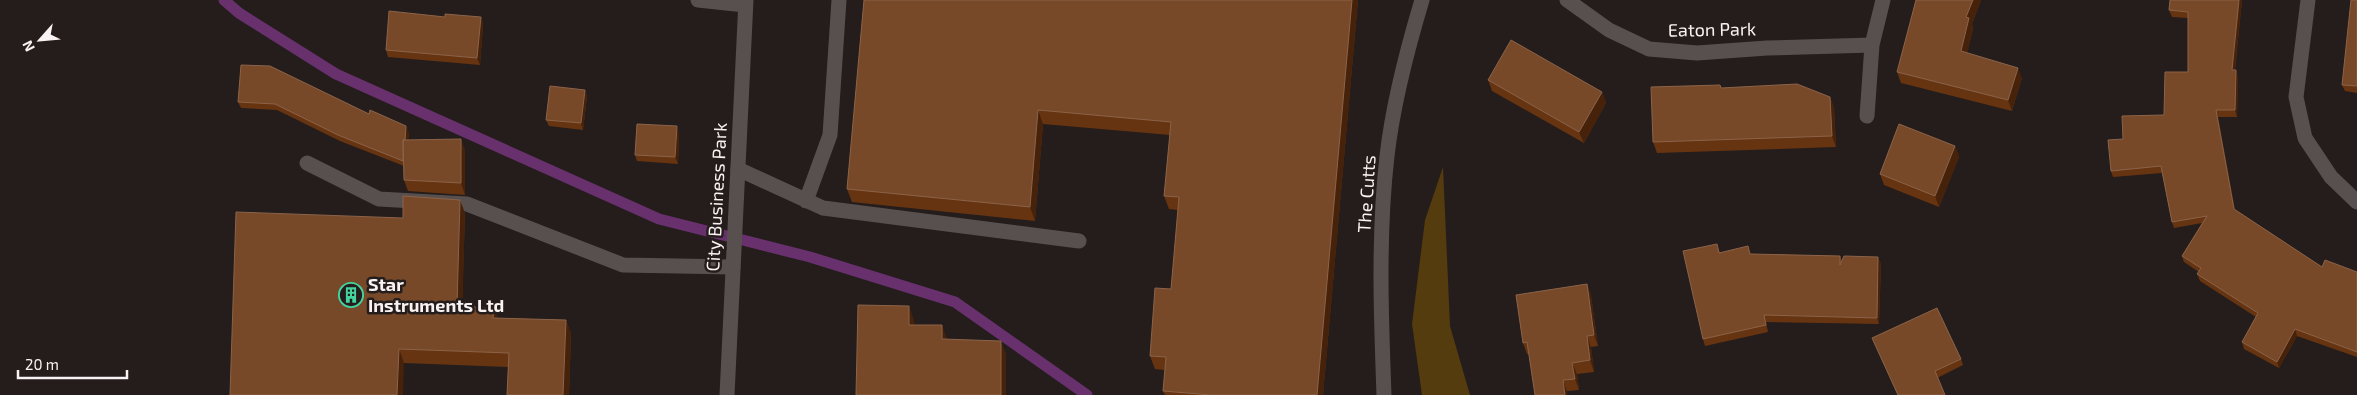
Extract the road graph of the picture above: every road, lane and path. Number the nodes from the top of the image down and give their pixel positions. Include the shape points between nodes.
1 (698, 0) edge
2 (839, 0) edge
3 (1422, 0) edge
4 (1567, 0) edge
5 (1883, 0) edge
6 (2308, 0) edge
7 (745, 2) edge
8 (1872, 45) junction
9 (1867, 116) dead end
10 (307, 164) dead end
11 (738, 169) junction
12 (806, 201) junction
13 (2357, 202) edge
14 (1079, 240) dead end
15 (733, 267) junction
16 (727, 395) edge
17 (1384, 395) edge

1 - 7 street
2 - 12 street via 830,135
3 - 17 street, The Cutts via 1407,48 1387,155 1380,297
4 - 8 street, Eaton Park via 1609,30 1649,50 1697,53
5 - 8 street
6 - 13 street via 2296,97 2305,138 2331,177
7 - 11 street, City Business Park
8 - 9 street
10 - 15 street via 379,199 467,204 623,265
11 - 12 street
11 - 15 street, City Business Park
12 - 14 street via 823,208
15 - 16 street, City Business Park

